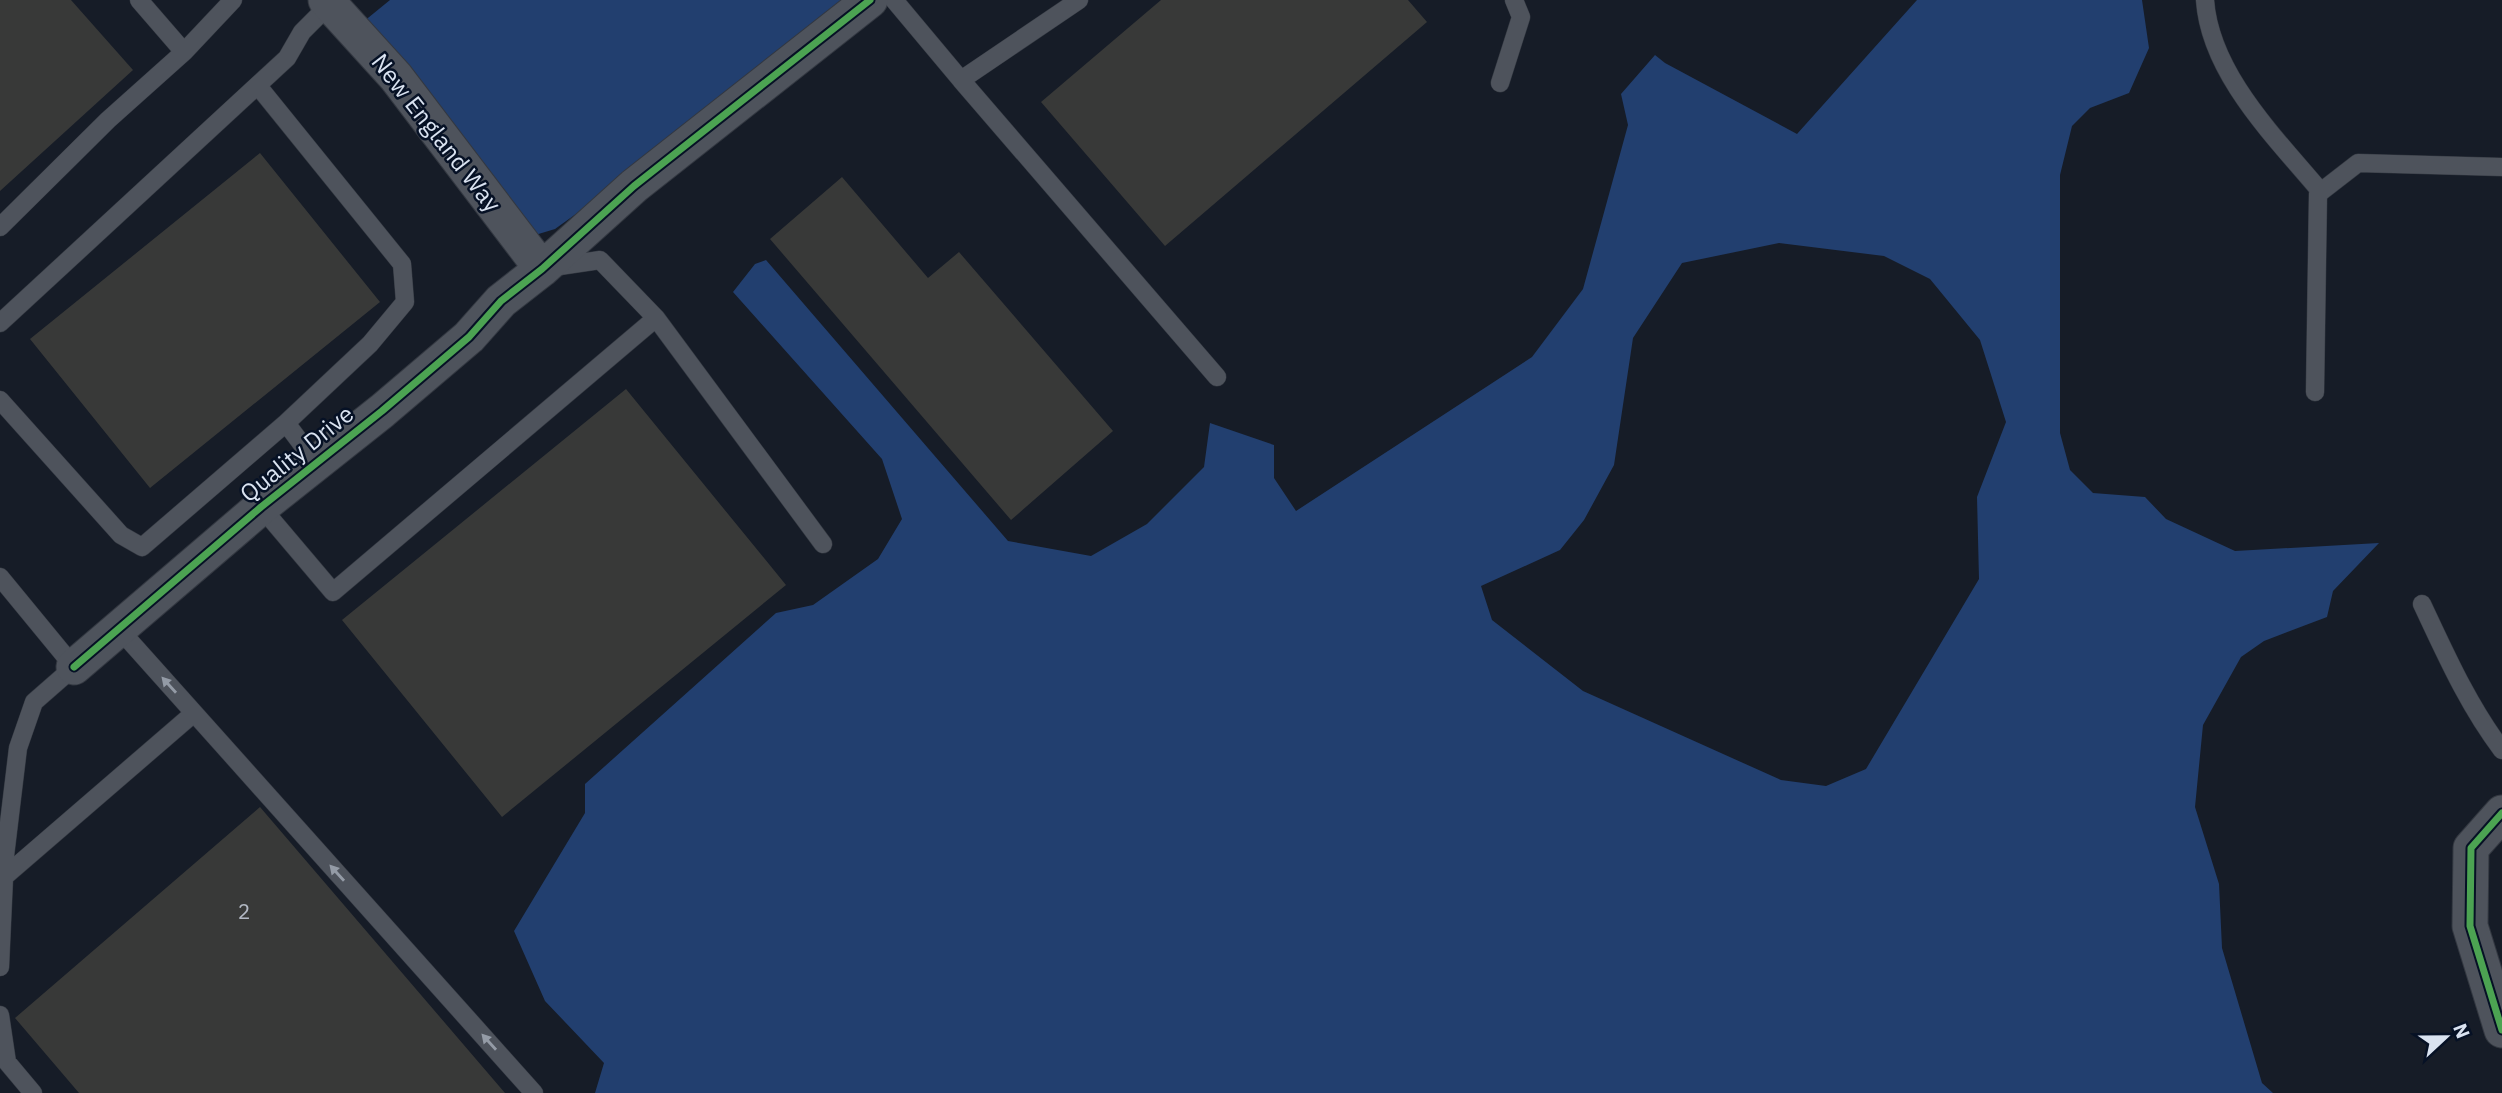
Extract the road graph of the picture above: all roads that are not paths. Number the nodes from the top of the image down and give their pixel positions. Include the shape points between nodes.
1 (138, 0) edge
2 (233, 0) edge
3 (870, 0) edge
4 (894, 0) edge
5 (1079, 0) edge
6 (1514, 0) edge
7 (2205, 0) edge
8 (328, 2) edge
9 (184, 52) junction
10 (961, 80) junction
11 (1500, 83) dead end
12 (258, 86) junction
13 (2502, 167) edge
14 (2321, 192) junction
15 (0, 226) edge
16 (542, 269) junction
17 (656, 318) junction
18 (0, 323) edge
19 (1217, 377) dead end
20 (2315, 392) dead end
21 (4, 412) edge
22 (286, 423) junction
23 (316, 463) junction
24 (261, 508) junction
25 (823, 544) dead end
26 (0, 577) edge
27 (2422, 604) dead end
28 (119, 629) junction
29 (74, 667) junction
30 (194, 713) junction
31 (2502, 750) edge
32 (2502, 813) edge
33 (4, 877) junction
34 (0, 967) edge
35 (0, 1015) edge
36 (2502, 1030) edge
37 (33, 1093) edge
38 (534, 1093) edge

1 - 9 lane
2 - 9 lane
3 - 16 street, Quality Drive via 634,186
4 - 10 lane
5 - 10 lane
6 - 11 lane via 1521,17
7 - 14 lane via 2227,74
8 - 12 lane via 287,58
8 - 16 street, New England Way via 396,78
9 - 15 lane
10 - 19 lane
12 - 18 lane
12 - 22 lane via 401,264 404,289 405,302 370,344
13 - 14 lane via 2358,163
14 - 20 lane
16 - 17 lane via 600,260
16 - 23 street, Quality Drive via 501,301 469,337
17 - 24 lane via 333,592
17 - 25 lane
21 - 22 lane via 121,535 142,547
22 - 23 lane
23 - 24 street, Quality Drive
24 - 28 street, Quality Drive
26 - 29 lane
27 - 31 lane via 2481,722
28 - 29 street, Quality Drive
30 -> 28 lane
29 - 33 lane via 34,702 18,748
30 - 33 lane
38 -> 30 lane
32 - 36 street via 2470,848 2470,926
33 - 34 lane
35 - 37 lane via 7,1062

